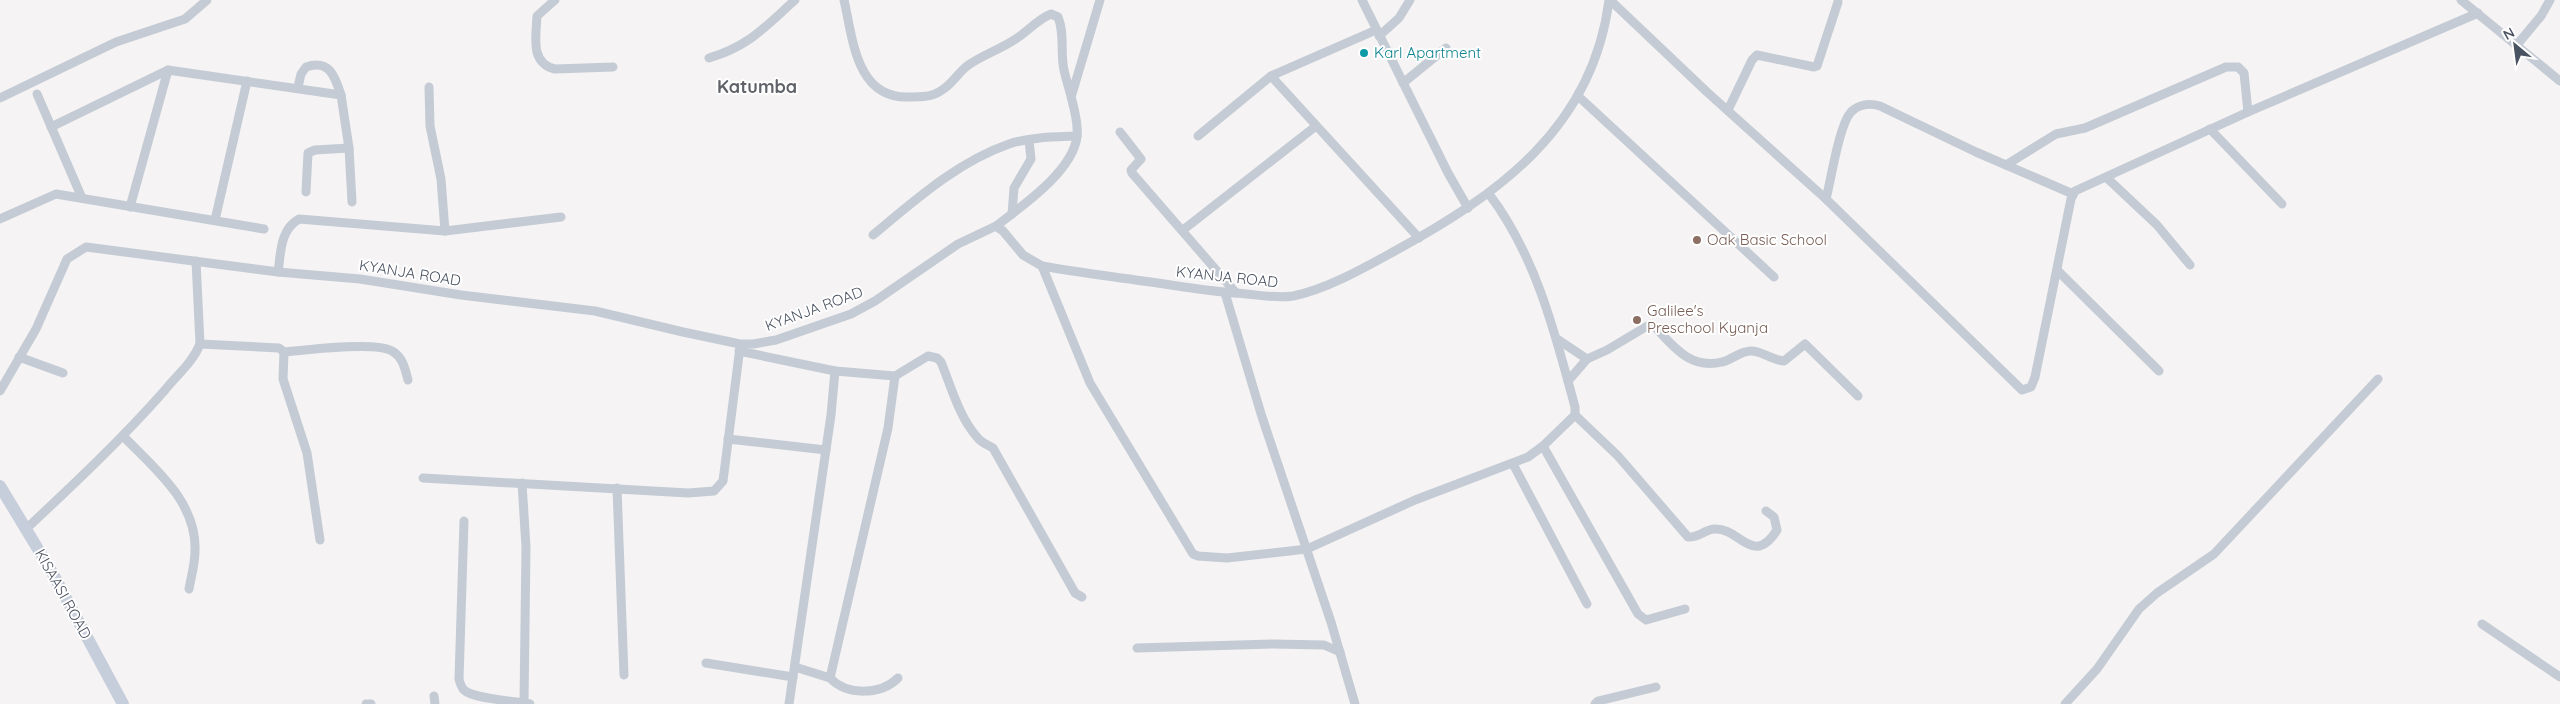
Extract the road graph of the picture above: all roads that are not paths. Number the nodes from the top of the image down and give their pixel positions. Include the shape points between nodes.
1 (206, 0) edge
2 (555, 0) edge
3 (795, 0) edge
4 (844, 0) edge
5 (1100, 0) edge
6 (1362, 0) edge
7 (1410, 0) edge
8 (1609, 0) edge
9 (2461, 0) edge
10 (2550, 0) edge
11 (1838, 2) dead end
12 (2478, 13) junction
13 (1378, 33) junction
14 (2516, 46) junction
15 (1446, 48) dead end
16 (709, 58) dead end
17 (613, 67) dead end
18 (168, 70) junction
19 (1271, 76) junction
20 (247, 80) junction
21 (2560, 81) edge
22 (1403, 83) junction
23 (298, 87) junction
24 (429, 87) dead end
25 (37, 94) dead end
26 (1072, 94) junction
27 (341, 95) junction
28 (1578, 96) junction
29 (0, 98) edge
30 (1728, 110) junction
31 (2248, 112) junction
32 (1316, 126) junction
33 (51, 127) junction
34 (2210, 129) junction
35 (1120, 132) dead end
36 (1077, 136) junction
37 (1198, 136) dead end
38 (1029, 140) junction
39 (350, 148) junction
40 (2006, 165) junction
41 (2107, 178) junction
42 (306, 192) dead end
43 (1489, 194) junction
44 (2073, 194) junction
45 (82, 198) junction
46 (1826, 199) junction
47 (352, 202) dead end
48 (2282, 204) dead end
49 (130, 208) junction
50 (1468, 208) junction
51 (1012, 214) junction
52 (1, 215) edge
53 (561, 218) dead end
54 (215, 220) junction
55 (996, 226) junction
56 (264, 229) dead end
57 (1183, 230) junction
58 (445, 231) junction
59 (873, 236) dead end
60 (1419, 238) junction
61 (196, 261) junction
62 (2190, 265) dead end
63 (1042, 266) junction
64 (2057, 270) junction
65 (278, 272) junction
66 (1774, 277) dead end
67 (1225, 293) junction
68 (1236, 293) junction
69 (1557, 340) junction
70 (200, 344) junction
71 (740, 347) junction
72 (284, 352) junction
73 (19, 357) junction
74 (1587, 359) junction
75 (834, 370) junction
76 (2159, 370) dead end
77 (63, 373) dead end
78 (895, 376) junction
79 (2378, 379) dead end
80 (408, 380) dead end
81 (1568, 381) junction
82 (0, 391) edge
83 (1858, 396) dead end
84 (1575, 416) junction
85 (124, 437) junction
86 (728, 439) junction
87 (1544, 446) junction
88 (826, 450) junction
89 (1513, 464) junction
90 (423, 478) dead end
91 (522, 483) junction
92 (0, 486) edge
93 (618, 488) junction
94 (1766, 511) dead end
95 (464, 521) dead end
96 (26, 529) junction
97 (320, 540) dead end
98 (1307, 549) junction
99 (189, 590) dead end
100 (1082, 597) dead end
101 (1587, 604) dead end
102 (1685, 609) dead end
103 (2482, 624) dead end
104 (1137, 648) dead end
105 (1340, 652) junction
106 (706, 663) dead end
107 (795, 667) junction
108 (624, 674) dead end
109 (793, 677) junction
110 (2560, 677) edge
111 (830, 678) junction
112 (898, 678) dead end
113 (1656, 687) dead end
114 (527, 703) edge
115 (123, 704) edge
116 (366, 704) edge
117 (371, 704) edge
118 (789, 704) edge
119 (1355, 704) edge
120 (1595, 704) edge
121 (2065, 704) edge

1 - 29 street via 185,19 116,42
2 - 17 street via 537,16 536,44 540,61 546,67 556,69
3 - 16 street via 747,43
4 - 26 street via 865,77 878,88 898,97 932,95 942,90 981,56 1016,39 1035,22 1051,14 1058,17 1061,24 1064,70
5 - 26 street
6 - 13 street
7 - 13 street via 1399,18
8 - 28 street, KYANJA ROAD via 1602,39
8 - 30 street
9 - 12 street
10 - 14 street
11 - 30 street via 1817,66 1757,55
12 - 14 street
12 - 31 street
13 - 19 street
13 - 22 street
14 - 21 street
15 - 22 street
18 - 20 street
18 - 33 street
18 - 49 street
19 - 32 street
19 - 37 street
20 - 23 street
20 - 54 street
22 - 50 street
23 - 27 street
23 - 27 street via 306,67 321,65 329,68 336,78
24 - 58 street via 430,126 441,179
25 - 33 street
26 - 36 street
27 - 39 street
28 - 43 street, KYANJA ROAD via 1531,156
28 - 66 street
30 - 46 street
31 - 34 street
31 - 40 street via 2244,73 2238,67 2226,67 2085,128 2056,134
32 - 57 street
32 - 60 street
33 - 45 street
34 - 41 street
34 - 48 street
35 - 57 street via 1141,159 1132,173
36 - 38 street
36 - 51 street via 1071,154 1056,175
38 - 51 street via 1031,159 1014,188
38 - 59 street via 986,154 954,172 914,200
39 - 42 street via 308,153
39 - 47 street
40 - 44 street
40 - 46 street via 1880,106 1863,105 1851,112 1844,124
41 - 44 street via 2079,188
41 - 62 street via 2157,225
43 - 50 street, KYANJA ROAD
43 - 69 street via 1516,233
44 - 64 street
45 - 49 street
45 - 52 street via 56,194
46 - 64 street via 2022,390 2030,387 2035,377
49 - 54 street
50 - 60 street, KYANJA ROAD
51 - 55 street
53 - 58 street
54 - 56 street
55 - 63 street, KYANJA ROAD via 1023,255
55 - 71 street, KYANJA ROAD via 958,244 851,314 776,340
57 - 68 street
58 - 65 street via 299,219 291,223 283,237
60 - 68 street, KYANJA ROAD via 1308,292 1278,297
61 - 65 street, KYANJA ROAD
61 - 70 street
61 - 73 street, KYANJA ROAD via 86,247 67,259 36,329
63 - 67 street, KYANJA ROAD
63 - 98 street via 1090,383 1193,554 1227,558
64 - 76 street
65 - 71 street, KYANJA ROAD via 360,279 596,311
67 - 68 street, KYANJA ROAD
67 - 98 street via 1262,417
69 - 74 street
69 - 81 street
70 - 72 street via 279,348
70 - 85 street via 187,366
71 - 75 street
71 - 86 street
72 - 80 street via 322,348 386,348 400,357
72 - 97 street via 283,379 307,453
73 - 77 street
73 - 82 street, KYANJA ROAD
74 - 81 street
74 - 83 street via 1648,325 1654,326 1682,356 1694,361 1722,362 1748,351 1784,362 1805,344
75 - 78 street
75 - 88 street
78 - 100 street via 928,356 941,362 973,432 993,448 1075,593
78 - 111 street via 888,428
79 - 121 street via 2214,554 2139,608 2097,669
81 - 84 street
84 - 87 street
84 - 94 street via 1618,456 1688,538 1696,538 1714,529 1752,546 1762,546 1776,530 1774,517
85 - 96 street
85 - 99 street via 166,480 188,515 195,551
86 - 88 street
86 - 93 street via 723,481 714,491 688,493
87 - 89 street
87 - 102 street via 1638,614 1646,620
88 - 107 street
89 - 98 street via 1415,500
89 - 101 street
90 - 91 street
91 - 93 street
91 - 114 street via 526,547
92 - 96 main road, KISAASI ROAD
93 - 108 street
95 - 114 street via 459,679 462,688 476,695
96 - 115 main road, KISAASI ROAD
98 - 105 street
103 - 110 street
104 - 105 street via 1324,645
105 - 119 street
106 - 109 street
107 - 109 street
107 - 111 street
109 - 118 street
111 - 112 street via 845,688 858,690 886,687
113 - 120 street via 1598,700
116 - 117 street

